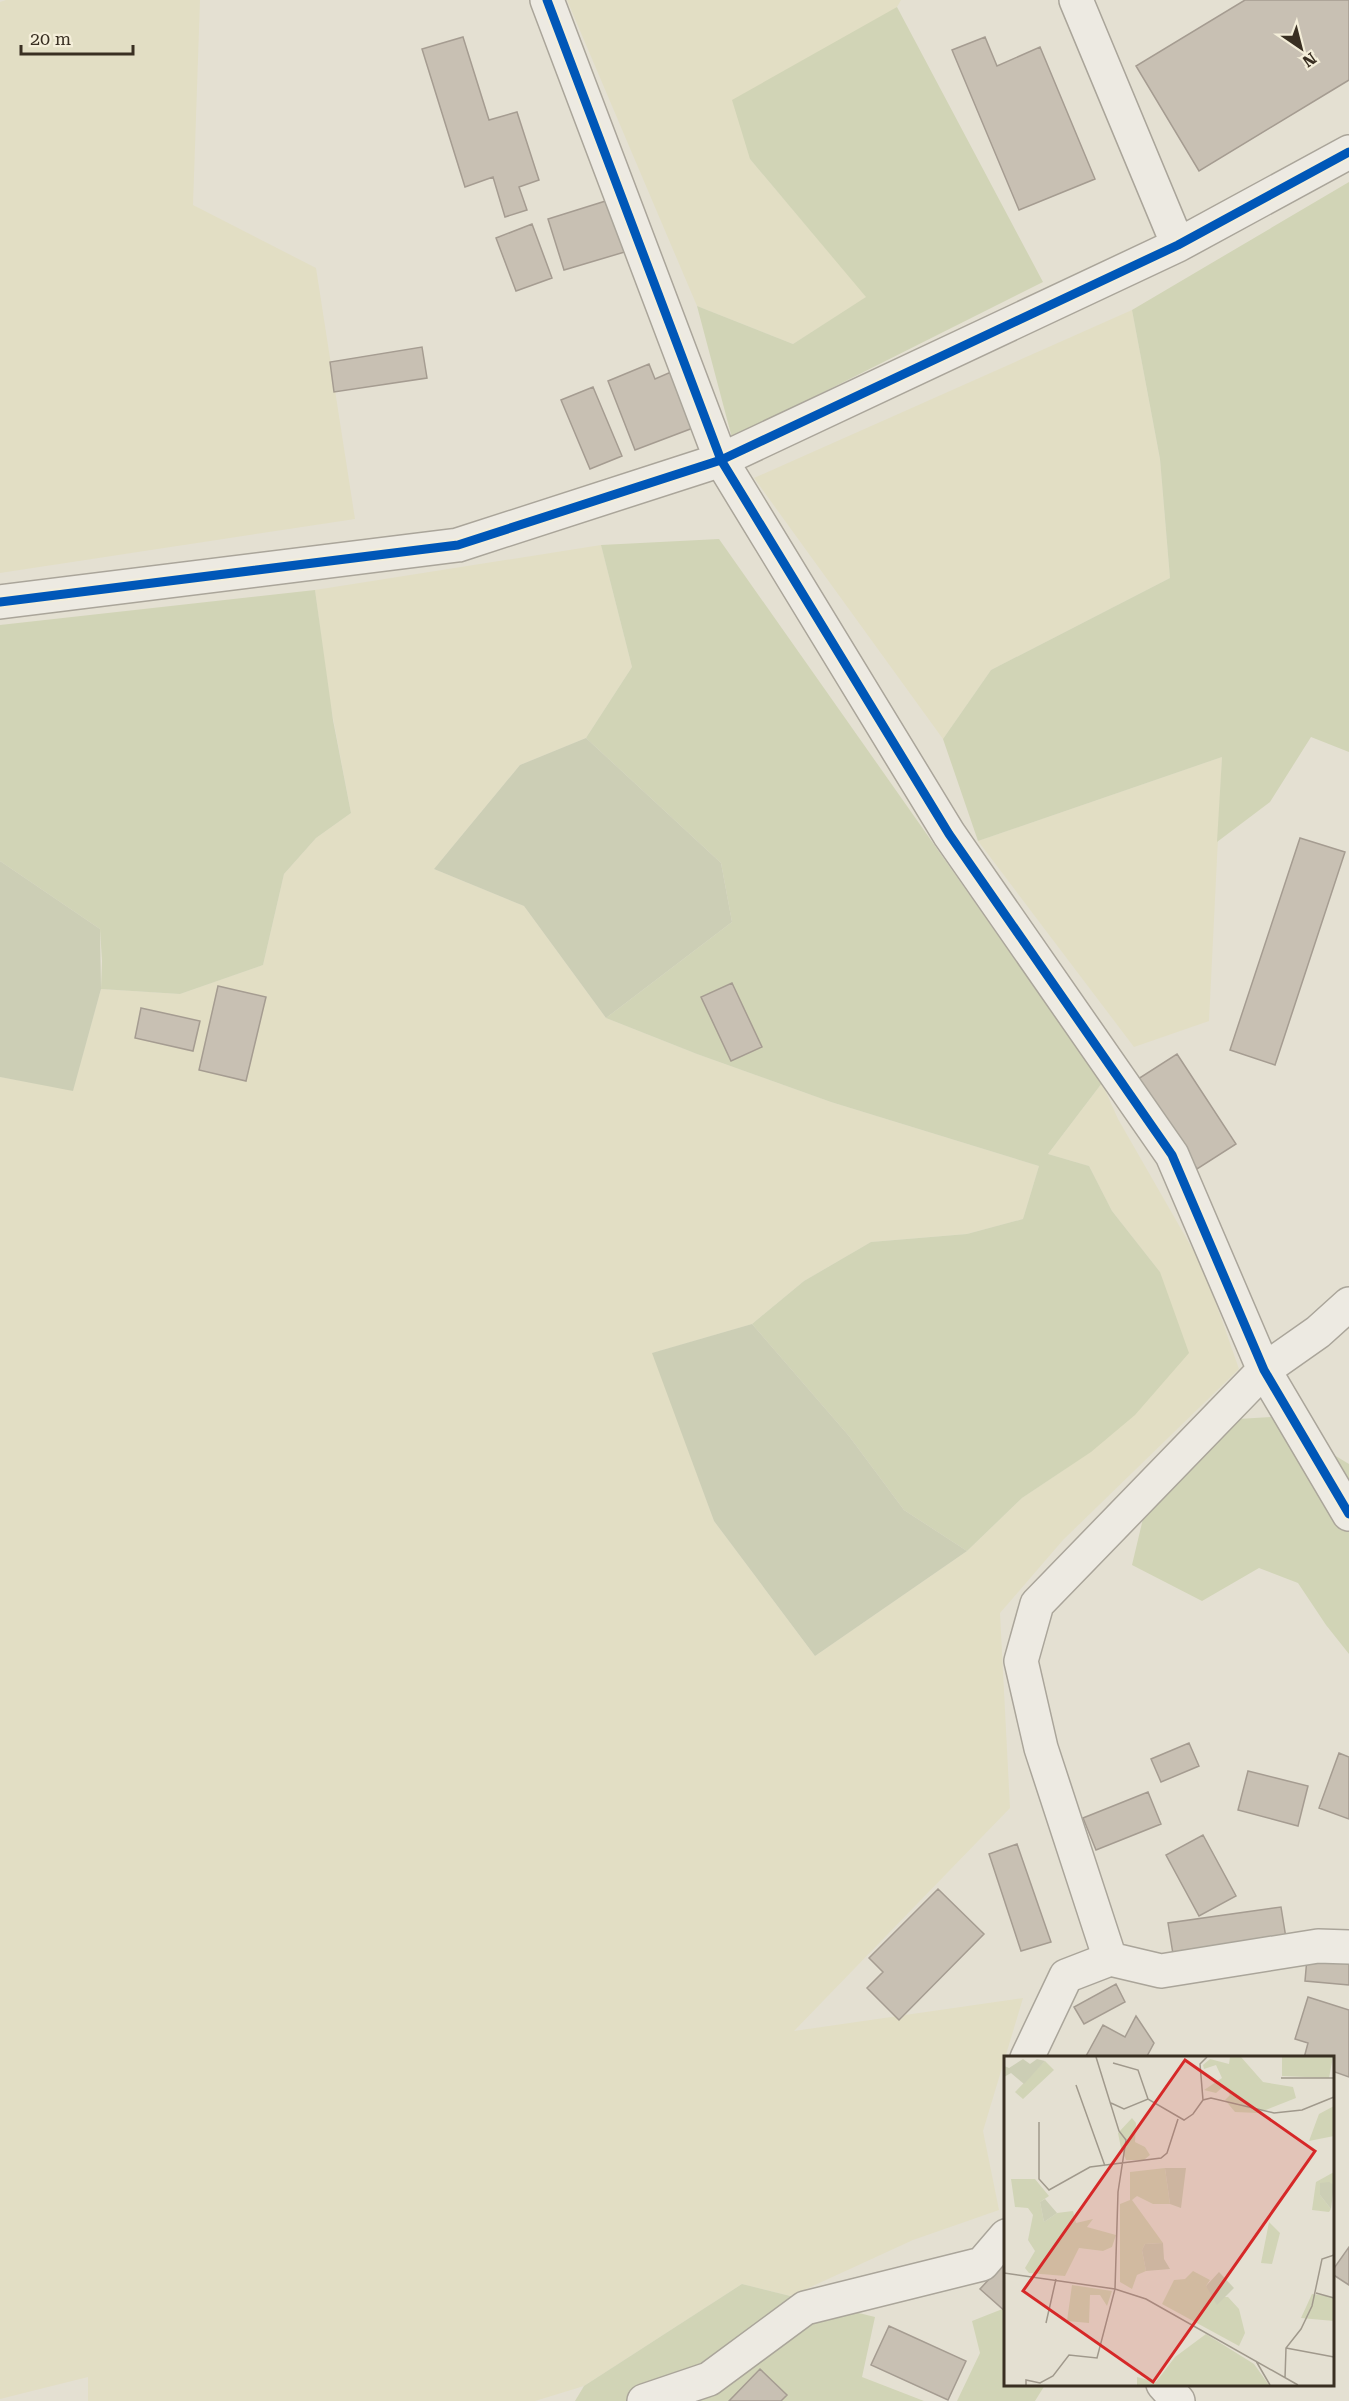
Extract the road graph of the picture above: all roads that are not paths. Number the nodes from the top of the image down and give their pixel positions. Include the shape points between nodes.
1 (547, 0) edge
2 (1076, 0) edge
3 (1349, 152) edge
4 (1178, 245) junction
5 (721, 460) junction
6 (0, 602) edge
7 (1349, 1304) edge
8 (1264, 1370) junction
9 (1349, 1514) edge
10 (1349, 1947) edge
11 (1110, 1959) junction
12 (1028, 2056) edge
13 (1004, 2237) edge
14 (1164, 2386) edge
15 (644, 2401) edge
16 (1179, 2401) edge

1 - 5 street
2 - 4 street
3 - 4 street
4 - 5 street
5 - 6 street via 458,545
5 - 8 street via 949,834 1172,1155
7 - 8 street via 1318,1332
8 - 9 street
8 - 11 street via 1036,1604 1021,1661 1041,1749
10 - 11 street via 1318,1946 1161,1971
11 - 12 street via 1066,1976
13 - 15 street via 982,2264 805,2308 710,2379
14 - 16 street

